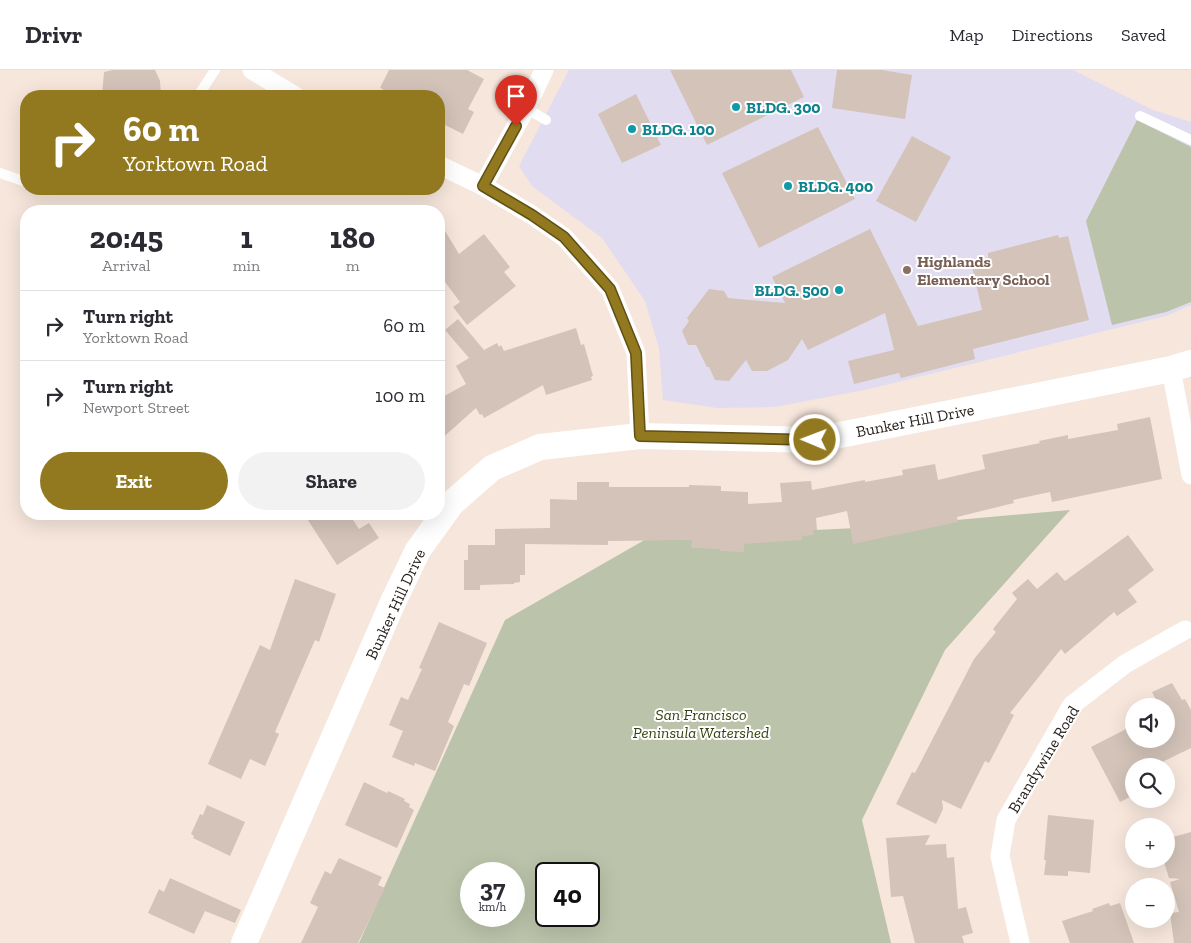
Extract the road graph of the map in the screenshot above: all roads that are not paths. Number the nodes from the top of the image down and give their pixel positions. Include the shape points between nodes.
1 (215, 70) edge
2 (252, 70) edge
3 (544, 70) edge
4 (202, 90) edge
5 (285, 90) edge
6 (526, 108) junction
7 (1140, 116) dead end
8 (546, 120) dead end
9 (1191, 140) edge
10 (445, 168) edge
11 (0, 173) edge
12 (20, 180) edge
13 (483, 186) junction
14 (1181, 366) edge
15 (640, 436) junction
16 (1191, 474) edge
17 (445, 513) edge
18 (440, 520) edge
19 (1189, 631) edge
20 (244, 943) edge
21 (1020, 943) edge

1 - 4 lane
2 - 5 street
3 - 6 street
6 - 8 lane
6 - 13 street
7 - 9 lane
10 - 13 street
11 - 12 lane
13 - 15 street via 564,237 610,289 636,353
14 - 15 street, Bunker Hill Drive via 815,440
14 - 16 street
15 - 17 street, Bunker Hill Drive via 540,447 492,468
18 - 20 street, Bunker Hill Drive via 418,550 393,602
19 - 21 street, Brandywine Road via 1124,664 1072,706 1006,820 1000,856

